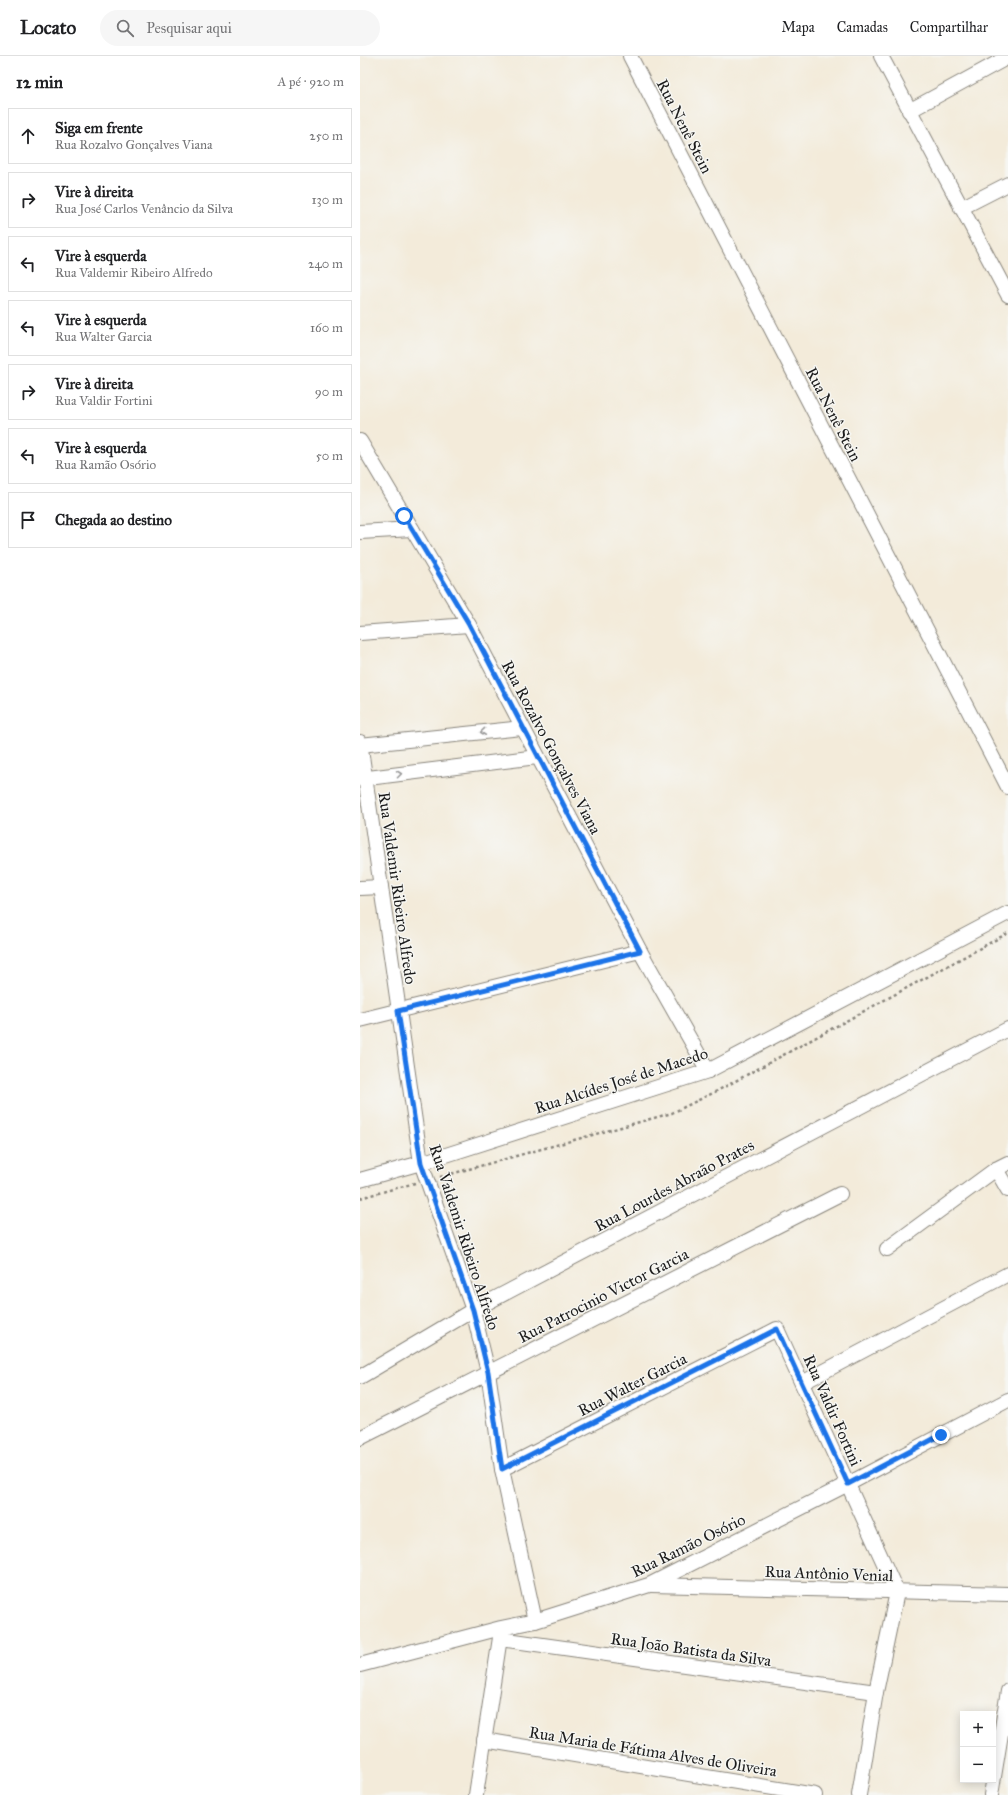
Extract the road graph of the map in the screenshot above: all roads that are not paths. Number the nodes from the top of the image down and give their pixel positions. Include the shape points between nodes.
1 (630, 56) edge
2 (881, 56) edge
3 (1008, 57) edge
4 (909, 111) junction
5 (1008, 184) edge
6 (960, 208) junction
7 (1008, 295) edge
8 (360, 441) edge
9 (412, 529) junction
10 (360, 532) edge
11 (469, 624) junction
12 (360, 633) edge
13 (522, 728) junction
14 (360, 742) edge
15 (360, 745) edge
16 (537, 757) junction
17 (363, 779) edge
18 (1008, 787) edge
19 (381, 887) junction
20 (360, 888) edge
21 (1008, 913) edge
22 (640, 951) junction
23 (398, 1011) junction
24 (360, 1020) edge
25 (1008, 1029) edge
26 (708, 1071) junction
27 (421, 1163) junction
28 (1002, 1166) edge
29 (360, 1180) edge
30 (1008, 1190) edge
31 (840, 1194) dead end
32 (887, 1249) dead end
33 (1008, 1274) edge
34 (473, 1310) junction
35 (777, 1329) joint
36 (488, 1372) junction
37 (360, 1377) edge
38 (802, 1383) junction
39 (1008, 1400) edge
40 (360, 1438) edge
41 (502, 1469) junction
42 (848, 1484) junction
43 (649, 1585) junction
44 (897, 1592) junction
45 (1008, 1594) edge
46 (536, 1621) junction
47 (501, 1633) junction
48 (360, 1665) edge
49 (1008, 1691) edge
50 (876, 1692) junction
51 (1006, 1717) edge
52 (484, 1740) junction
53 (476, 1795) edge
54 (815, 1795) edge
55 (859, 1795) edge
56 (991, 1795) edge

1 - 18 street, Rua Nenê Stein
2 - 4 street
3 - 4 street
4 - 6 street
5 - 6 street
6 - 7 street
8 - 9 street, Rua Rozalvo Gonçalves Viana
9 - 10 street
9 - 11 street, Rua Rozalvo Gonçalves Viana
11 - 12 street
11 - 13 street, Rua Rozalvo Gonçalves Viana
13 -> 15 street
13 - 16 street, Rua Rozalvo Gonçalves Viana
14 - 15 street, Rua Valdemir Ribeiro Alfredo
15 - 17 street, Rua Valdemir Ribeiro Alfredo
17 -> 16 street
16 - 22 street, Rua Rozalvo Gonçalves Viana
17 - 19 street, Rua Valdemir Ribeiro Alfredo
19 - 20 street
19 - 23 street, Rua Valdemir Ribeiro Alfredo
21 - 26 street, Rua Alcídes José de Macedo
22 - 23 street
22 - 26 street, Rua Rozalvo Gonçalves Viana
23 - 24 street
23 - 27 street, Rua Valdemir Ribeiro Alfredo
25 - 34 street, Rua Lourdes Abraão Prates
26 - 27 street, Rua Alcídes José de Macedo
27 - 29 street, Rua Alcídes José de Macedo
27 - 34 street, Rua Valdemir Ribeiro Alfredo
28 - 30 street
28 - 32 street
31 - 36 street, Rua Patrocinio Victor Garcia
33 - 38 street
34 - 36 street, Rua Valdemir Ribeiro Alfredo
34 - 37 street, Rua Lourdes Abraão Prates
35 - 38 street, Rua Valdir Fortini
35 - 41 street, Rua Walter Garcia
36 - 40 street, Rua Patrocinio Victor Garcia
36 - 41 street, Rua Valdemir Ribeiro Alfredo
38 - 42 street, Rua Valdir Fortini
39 - 42 street, Rua Ramão Osório
41 - 46 street, Rua Valdemir Ribeiro Alfredo
42 - 43 street, Rua Ramão Osório
42 - 44 street, Rua Valdir Fortini
43 - 44 street, Rua Antônio Venial
43 - 46 street, Rua Ramão Osório
44 - 45 street, Rua Antônio Venial
44 - 50 street
46 - 47 street, Rua Ramão Osório
47 - 48 street, Rua Ramão Osório
47 - 50 street, Rua João Batista da Silva
47 - 52 street
49 - 51 street
50 - 55 street
51 - 56 street
52 - 53 street
52 - 54 street, Rua Maria de Fátima Alves de Oliveira

